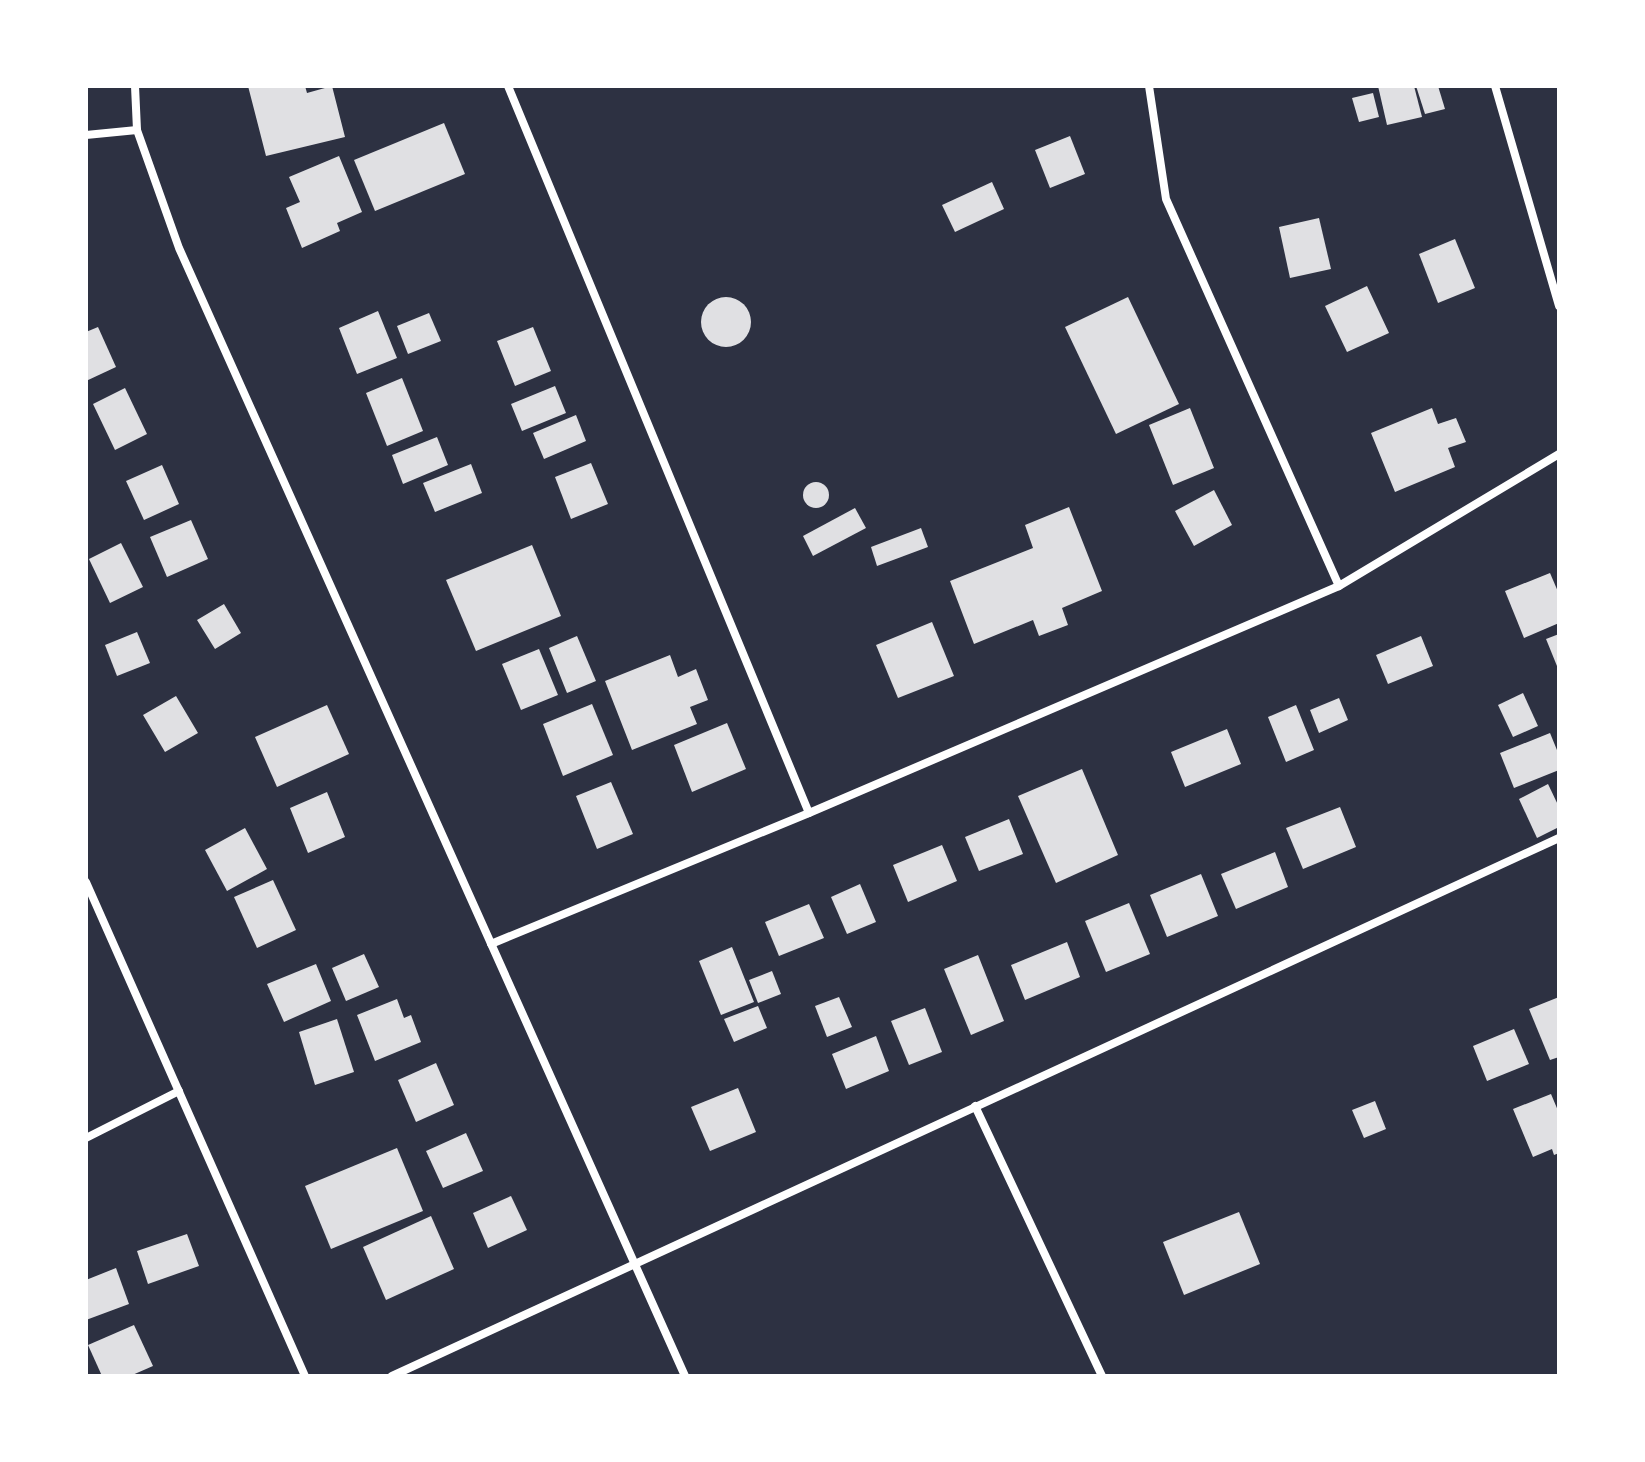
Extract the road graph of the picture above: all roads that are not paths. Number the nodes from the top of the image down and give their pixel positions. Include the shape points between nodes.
1 (135, 86) edge
2 (508, 86) edge
3 (1149, 86) edge
4 (1495, 86) edge
5 (137, 130) junction
6 (86, 135) edge
7 (1559, 306) edge
8 (1559, 454) edge
9 (1339, 586) junction
10 (809, 813) junction
11 (1559, 838) edge
12 (86, 882) edge
13 (491, 944) junction
14 (179, 1091) junction
15 (975, 1106) junction
16 (86, 1138) edge
17 (633, 1263) junction
18 (305, 1376) edge
19 (392, 1376) edge
20 (685, 1376) edge
21 (1102, 1376) edge

1 - 5 street
2 - 10 street
3 - 9 street via 1166,199
4 - 7 street
5 - 6 street
5 - 13 street via 179,248
8 - 9 street
9 - 10 street
10 - 13 street
11 - 15 street
12 - 14 street
13 - 17 street
14 - 16 street
14 - 18 street
15 - 17 street
15 - 21 street
17 - 19 street
17 - 20 street

